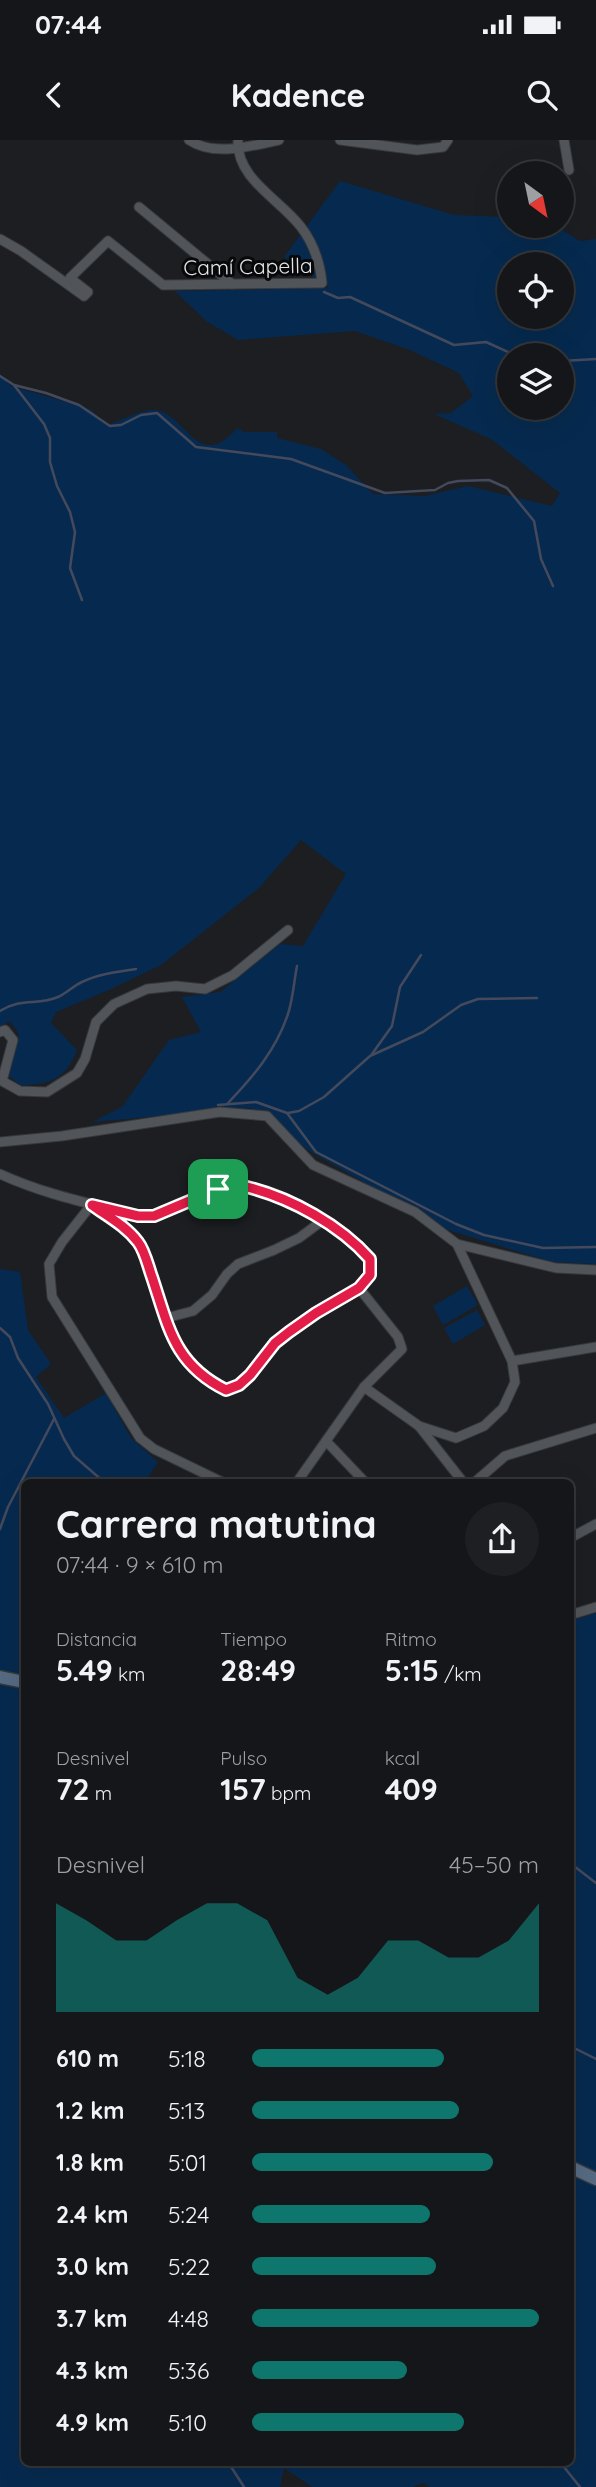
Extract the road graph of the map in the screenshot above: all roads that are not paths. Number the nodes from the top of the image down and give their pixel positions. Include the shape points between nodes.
1 (189, 140) edge
2 (279, 140) edge
3 (340, 140) edge
4 (448, 140) edge
5 (564, 140) edge
6 (237, 144) edge
7 (568, 161) edge
8 (139, 207) dead end
9 (0, 239) edge
10 (232, 284) junction
11 (288, 930) dead end
12 (0, 1031) edge
13 (0, 1142) edge
14 (0, 1174) edge
15 (92, 1205) junction
16 (322, 1221) junction
17 (457, 1244) junction
18 (596, 1270) edge
19 (359, 1288) junction
20 (166, 1318) junction
21 (596, 1347) edge
22 (512, 1361) junction
23 (364, 1387) junction
24 (419, 1426) junction
25 (596, 1428) edge
26 (326, 1441) junction
27 (216, 1479) edge
28 (299, 1479) edge
29 (362, 1479) edge
30 (461, 1479) edge
31 (478, 1479) edge
32 (596, 1524) edge
33 (574, 1536) edge
34 (596, 1607) edge
35 (574, 1614) edge
36 (0, 1677) edge
37 (21, 1681) edge
38 (574, 2169) edge
39 (596, 2179) edge

1 - 6 street via 199,147
2 - 6 street
3 - 4 street via 417,150 443,147
5 - 7 street
6 - 10 street, Camí Capella via 247,173 301,227 320,261 322,283
8 - 10 street
9 - 10 street, Camí Capella via 84,296 88,292 71,278 108,241 163,285
11 - 12 street via 233,975 205,989 148,989 114,1004 96,1022 77,1073 47,1092 20,1091 2,1081 13,1040 5,1030
13 - 17 street via 220,1112 267,1116 313,1165 415,1212
14 - 15 street
15 - 16 street via 154,1216 218,1189 247,1187 286,1199
15 - 20 street via 139,1243
15 - 27 street via 49,1264 52,1297 140,1438
16 - 19 street via 370,1259 370,1275
16 - 20 street via 286,1244 238,1264 193,1311
17 - 18 street via 556,1268
17 - 22 street
19 - 20 street via 282,1337 250,1375 226,1390 189,1365
19 - 23 street via 402,1349
21 - 22 street
22 - 24 street via 515,1382 503,1408 484,1426 456,1438
23 - 24 street
23 - 26 street
24 - 30 street
25 - 31 street via 505,1456
26 - 28 street
26 - 29 street
32 - 33 street
34 - 35 street
36 - 37 main road
38 - 39 main road

